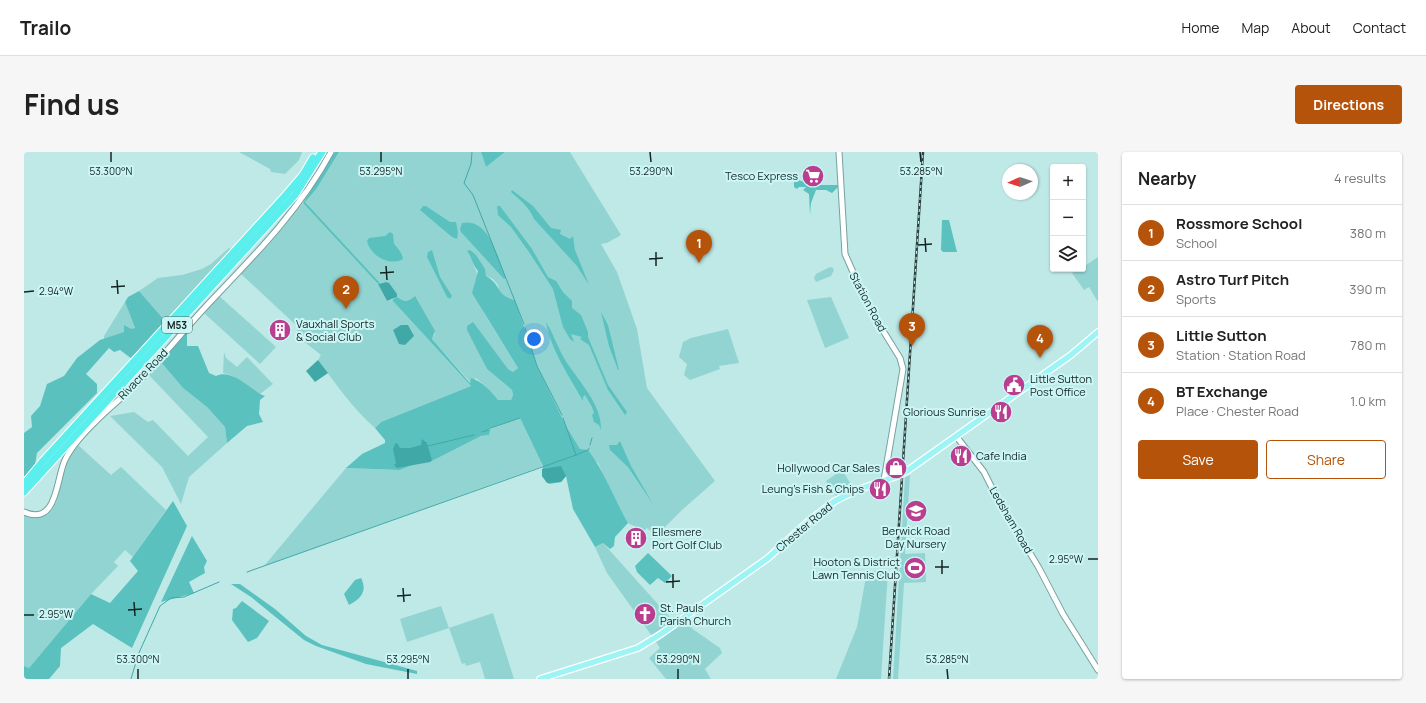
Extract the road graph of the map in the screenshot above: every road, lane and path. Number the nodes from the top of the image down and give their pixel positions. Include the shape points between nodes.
1 (317, 152) edge
2 (322, 152) edge
3 (331, 152) edge
4 (839, 152) edge
5 (1098, 332) edge
6 (956, 436) junction
7 (887, 466) junction
8 (900, 475) junction
9 (884, 480) junction
10 (24, 484) edge
11 (24, 492) edge
12 (24, 512) edge
13 (1098, 670) edge
14 (540, 679) edge

1 - 10 highway, M53 via 303,175 285,196
2 - 11 highway, M53 via 295,195
3 - 12 main road, Rivacre Road via 301,198 246,266 141,379 74,445 62,465 50,508 38,514
4 - 7 main road, Station Road via 845,254 869,308 900,358 903,370
5 - 6 main road, Chester Road
6 - 8 main road, Chester Road, bridge
6 - 13 main road, Ledsham Road via 984,472 1063,614
7 - 8 main road via 891,474
7 - 9 main road, Station Road
8 - 9 main road, Chester Road
9 - 14 main road, Chester Road via 835,501 768,558 640,647

